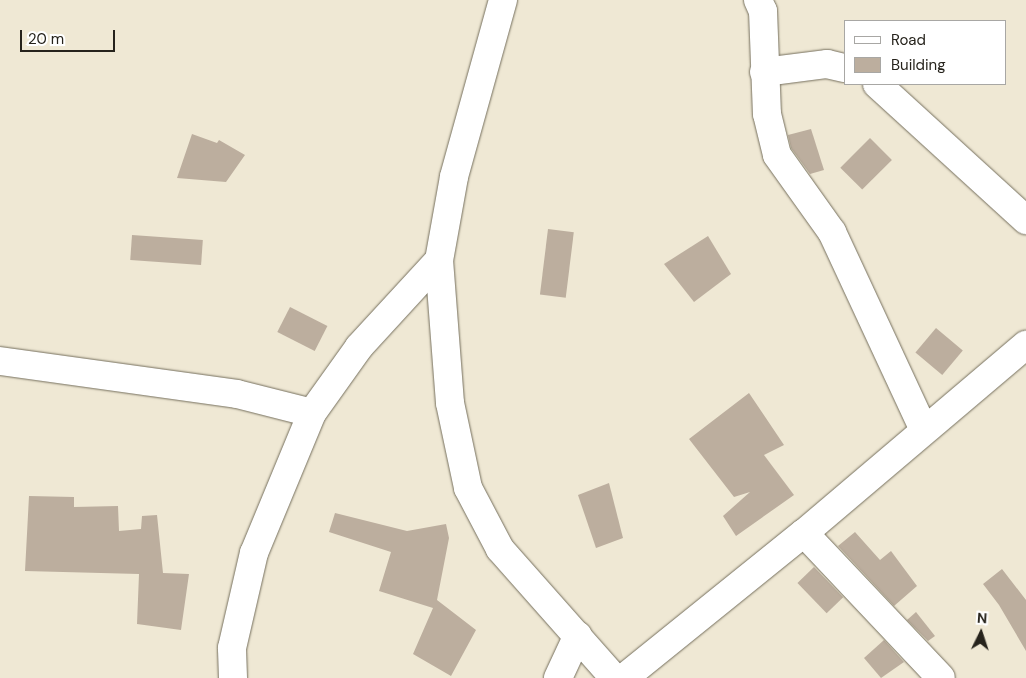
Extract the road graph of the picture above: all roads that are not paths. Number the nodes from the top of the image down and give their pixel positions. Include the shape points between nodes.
1 (503, 0) edge
2 (758, 0) edge
3 (844, 68) edge
4 (764, 72) junction
5 (878, 85) edge
6 (1026, 220) edge
7 (440, 260) junction
8 (1026, 345) edge
9 (0, 360) edge
10 (312, 413) junction
11 (924, 430) junction
12 (804, 533) junction
13 (578, 634) junction
14 (233, 678) edge
15 (558, 678) edge
16 (614, 678) edge
17 (624, 678) edge
18 (941, 678) edge

1 - 7 street via 454,177
2 - 4 street via 763,11
3 - 4 street via 827,64
4 - 11 street via 767,114 777,155 832,232
5 - 6 street
7 - 10 street via 359,347
7 - 13 street via 450,403 468,488 500,549
8 - 11 street
9 - 10 street via 237,394
10 - 14 street via 254,553 232,648
11 - 12 street
12 - 17 street
12 - 18 street
13 - 15 street
13 - 16 street

